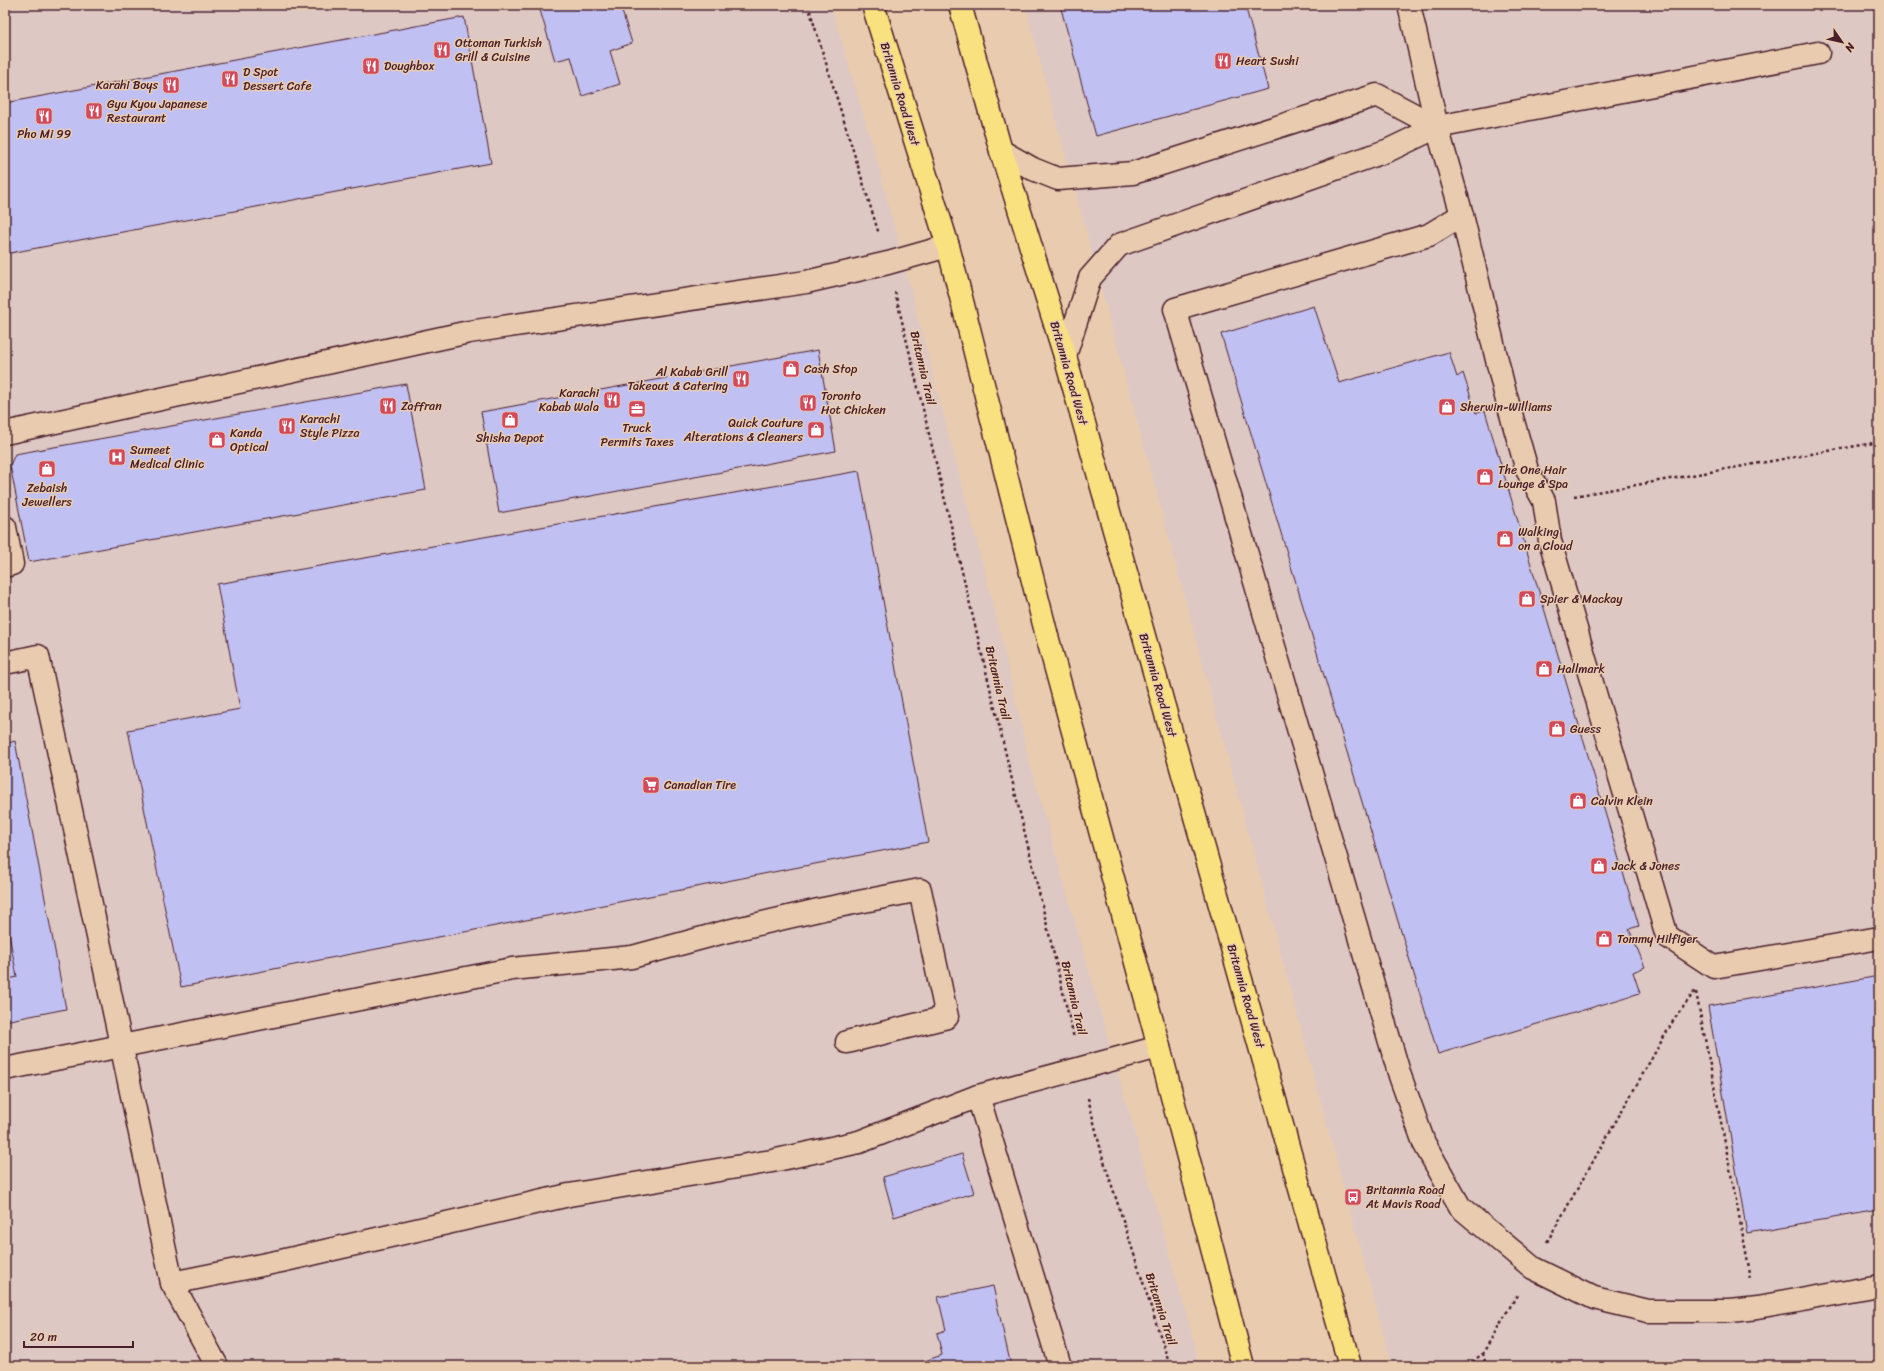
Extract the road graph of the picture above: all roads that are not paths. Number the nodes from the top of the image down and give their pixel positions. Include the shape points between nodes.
1 (873, 5) edge
2 (960, 5) edge
3 (1409, 5) edge
4 (1818, 53) dead end
5 (1437, 127) junction
6 (1001, 151) junction
7 (1462, 215) junction
8 (948, 246) junction
9 (1065, 356) junction
10 (5, 433) edge
11 (5, 527) edge
12 (5, 566) edge
13 (5, 663) edge
14 (1879, 938) edge
15 (847, 1042) dead end
16 (122, 1047) junction
17 (1159, 1047) junction
18 (5, 1069) edge
19 (978, 1096) junction
20 (172, 1283) junction
21 (1879, 1286) edge
22 (1059, 1363) dead end
23 (217, 1366) edge
24 (1243, 1366) edge
25 (1350, 1366) edge

1 - 8 main road, Britannia Road West
2 - 6 main road, Britannia Road West
3 - 5 lane
4 - 5 lane
5 - 6 lane via 1377,95 1133,173 1058,179 1033,169
5 - 7 lane
5 - 9 lane via 1389,150 1119,245 1090,278
6 - 9 main road, Britannia Road West
7 - 14 lane via 1505,393 1527,470 1544,501 1550,541 1667,936 1714,967
7 - 21 lane via 1429,235 1175,309 1400,1076 1424,1143 1460,1207 1533,1268 1594,1298 1648,1311 1730,1311
8 - 10 lane via 806,282 469,332
8 - 17 main road, Britannia Road West via 1047,636
9 - 25 main road, Britannia Road West
11 - 12 lane via 12,564
13 - 16 lane via 38,656
15 - 16 lane via 947,1017 920,890 728,931 632,957 512,969
16 - 18 lane
16 - 20 lane
17 - 19 lane
17 - 24 main road, Britannia Road West
19 - 20 lane via 859,1142 772,1161 569,1195 281,1261
19 - 22 lane
20 - 23 lane

